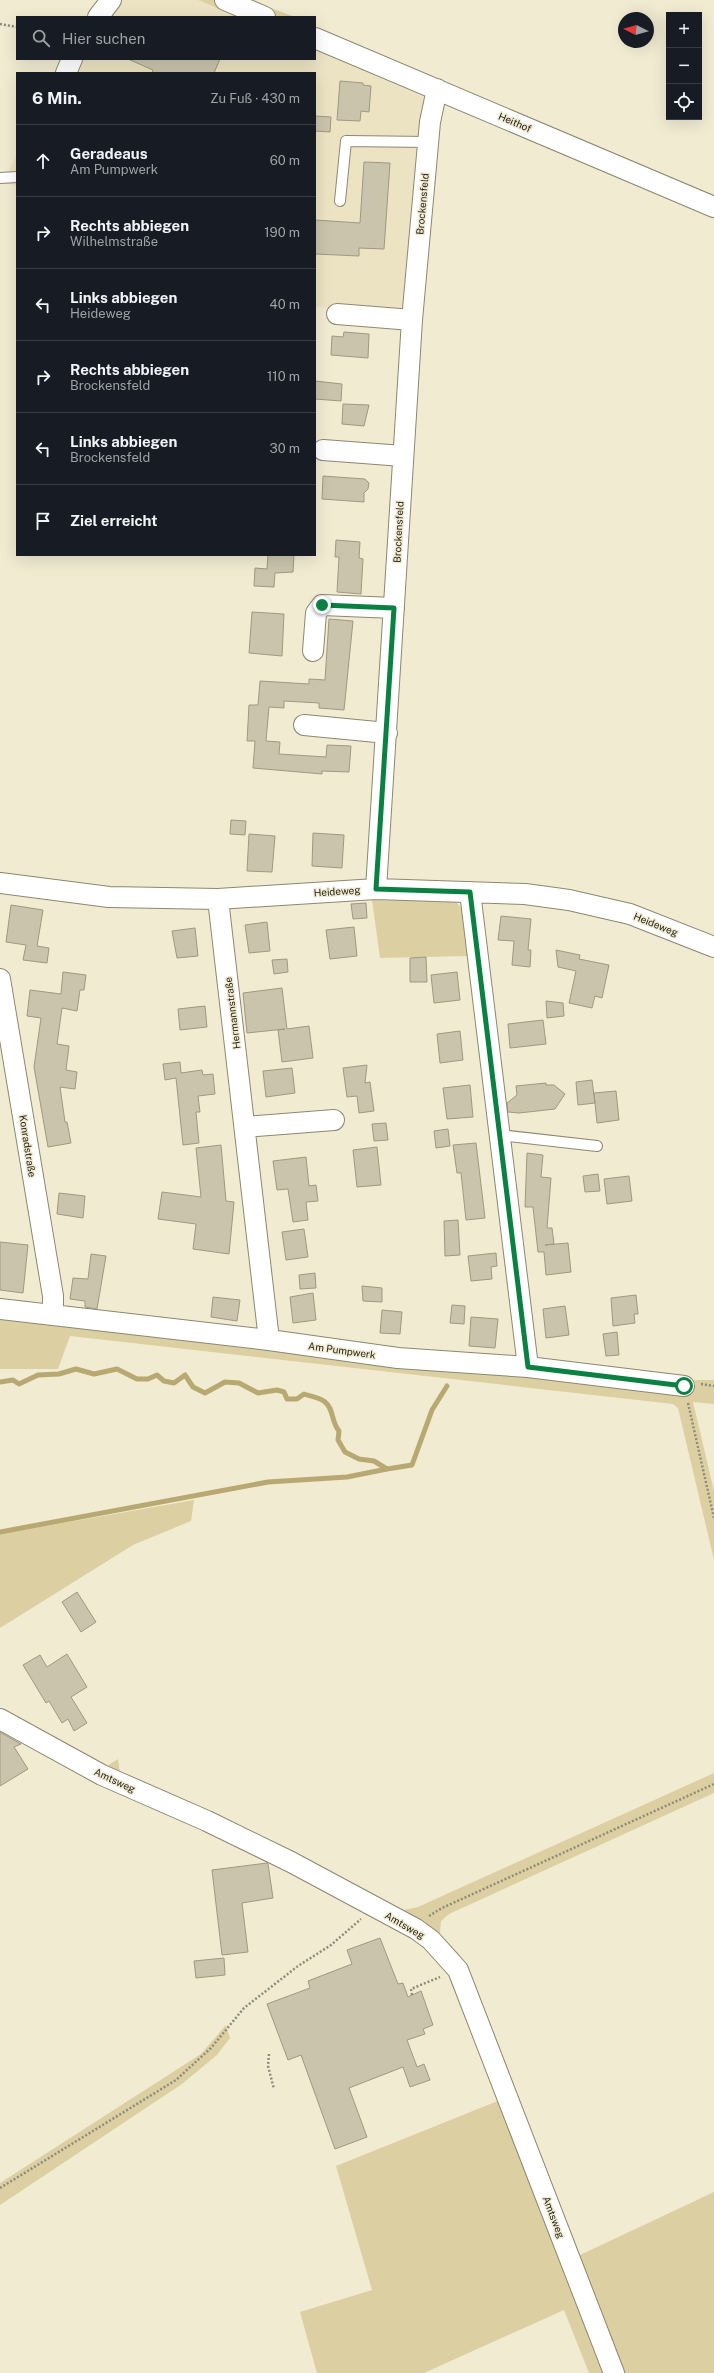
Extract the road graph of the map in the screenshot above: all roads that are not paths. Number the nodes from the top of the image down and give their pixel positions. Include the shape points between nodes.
1 (111, 0) edge
2 (225, 0) edge
3 (99, 16) edge
4 (263, 16) edge
5 (316, 38) edge
6 (72, 60) edge
7 (66, 72) edge
8 (437, 89) junction
9 (428, 142) junction
10 (16, 177) edge
11 (0, 178) edge
12 (340, 201) dead end
13 (714, 207) edge
14 (337, 314) dead end
15 (412, 320) junction
16 (323, 450) dead end
17 (403, 456) junction
18 (394, 608) junction
19 (313, 652) dead end
20 (304, 725) dead end
21 (387, 732) junction
22 (0, 883) edge
23 (376, 889) junction
24 (470, 892) junction
25 (218, 899) junction
26 (714, 947) edge
27 (0, 979) edge
28 (334, 1120) dead end
29 (245, 1127) junction
30 (500, 1135) junction
31 (597, 1146) dead end
32 (0, 1309) edge
33 (53, 1314) junction
34 (268, 1340) junction
35 (528, 1367) junction
36 (684, 1386) road end
37 (0, 1719) edge
38 (614, 2373) edge

1 - 3 street
2 - 4 street
5 - 8 street, Heithof
6 - 7 street
8 - 9 street, Brockensfeld
8 - 13 street, Heithof
9 - 12 lane via 346,141
9 - 15 street, Brockensfeld
10 - 11 lane
14 - 15 street
15 - 17 street, Brockensfeld
16 - 17 street
17 - 18 street, Brockensfeld
18 - 19 street via 322,605 316,613
18 - 21 street, Brockensfeld
20 - 21 street
21 - 23 street, Brockensfeld
22 - 25 street, Heideweg via 109,897
23 - 24 street, Heideweg
23 - 25 street, Heideweg
24 - 26 street, Heideweg via 525,894 569,900 630,914
24 - 30 street
25 - 29 street, Hermannstraße
27 - 33 street, Konradstraße via 53,1296
28 - 29 street
29 - 34 street, Hermannstraße
30 - 31 lane
30 - 35 street
32 - 33 street, Am Pumpwerk
33 - 34 street, Am Pumpwerk
34 - 35 street, Am Pumpwerk via 398,1358
35 - 36 street, Am Pumpwerk
37 - 38 street, Amtsweg via 102,1775 207,1821 291,1862 416,1929 450,1959 458,1970

